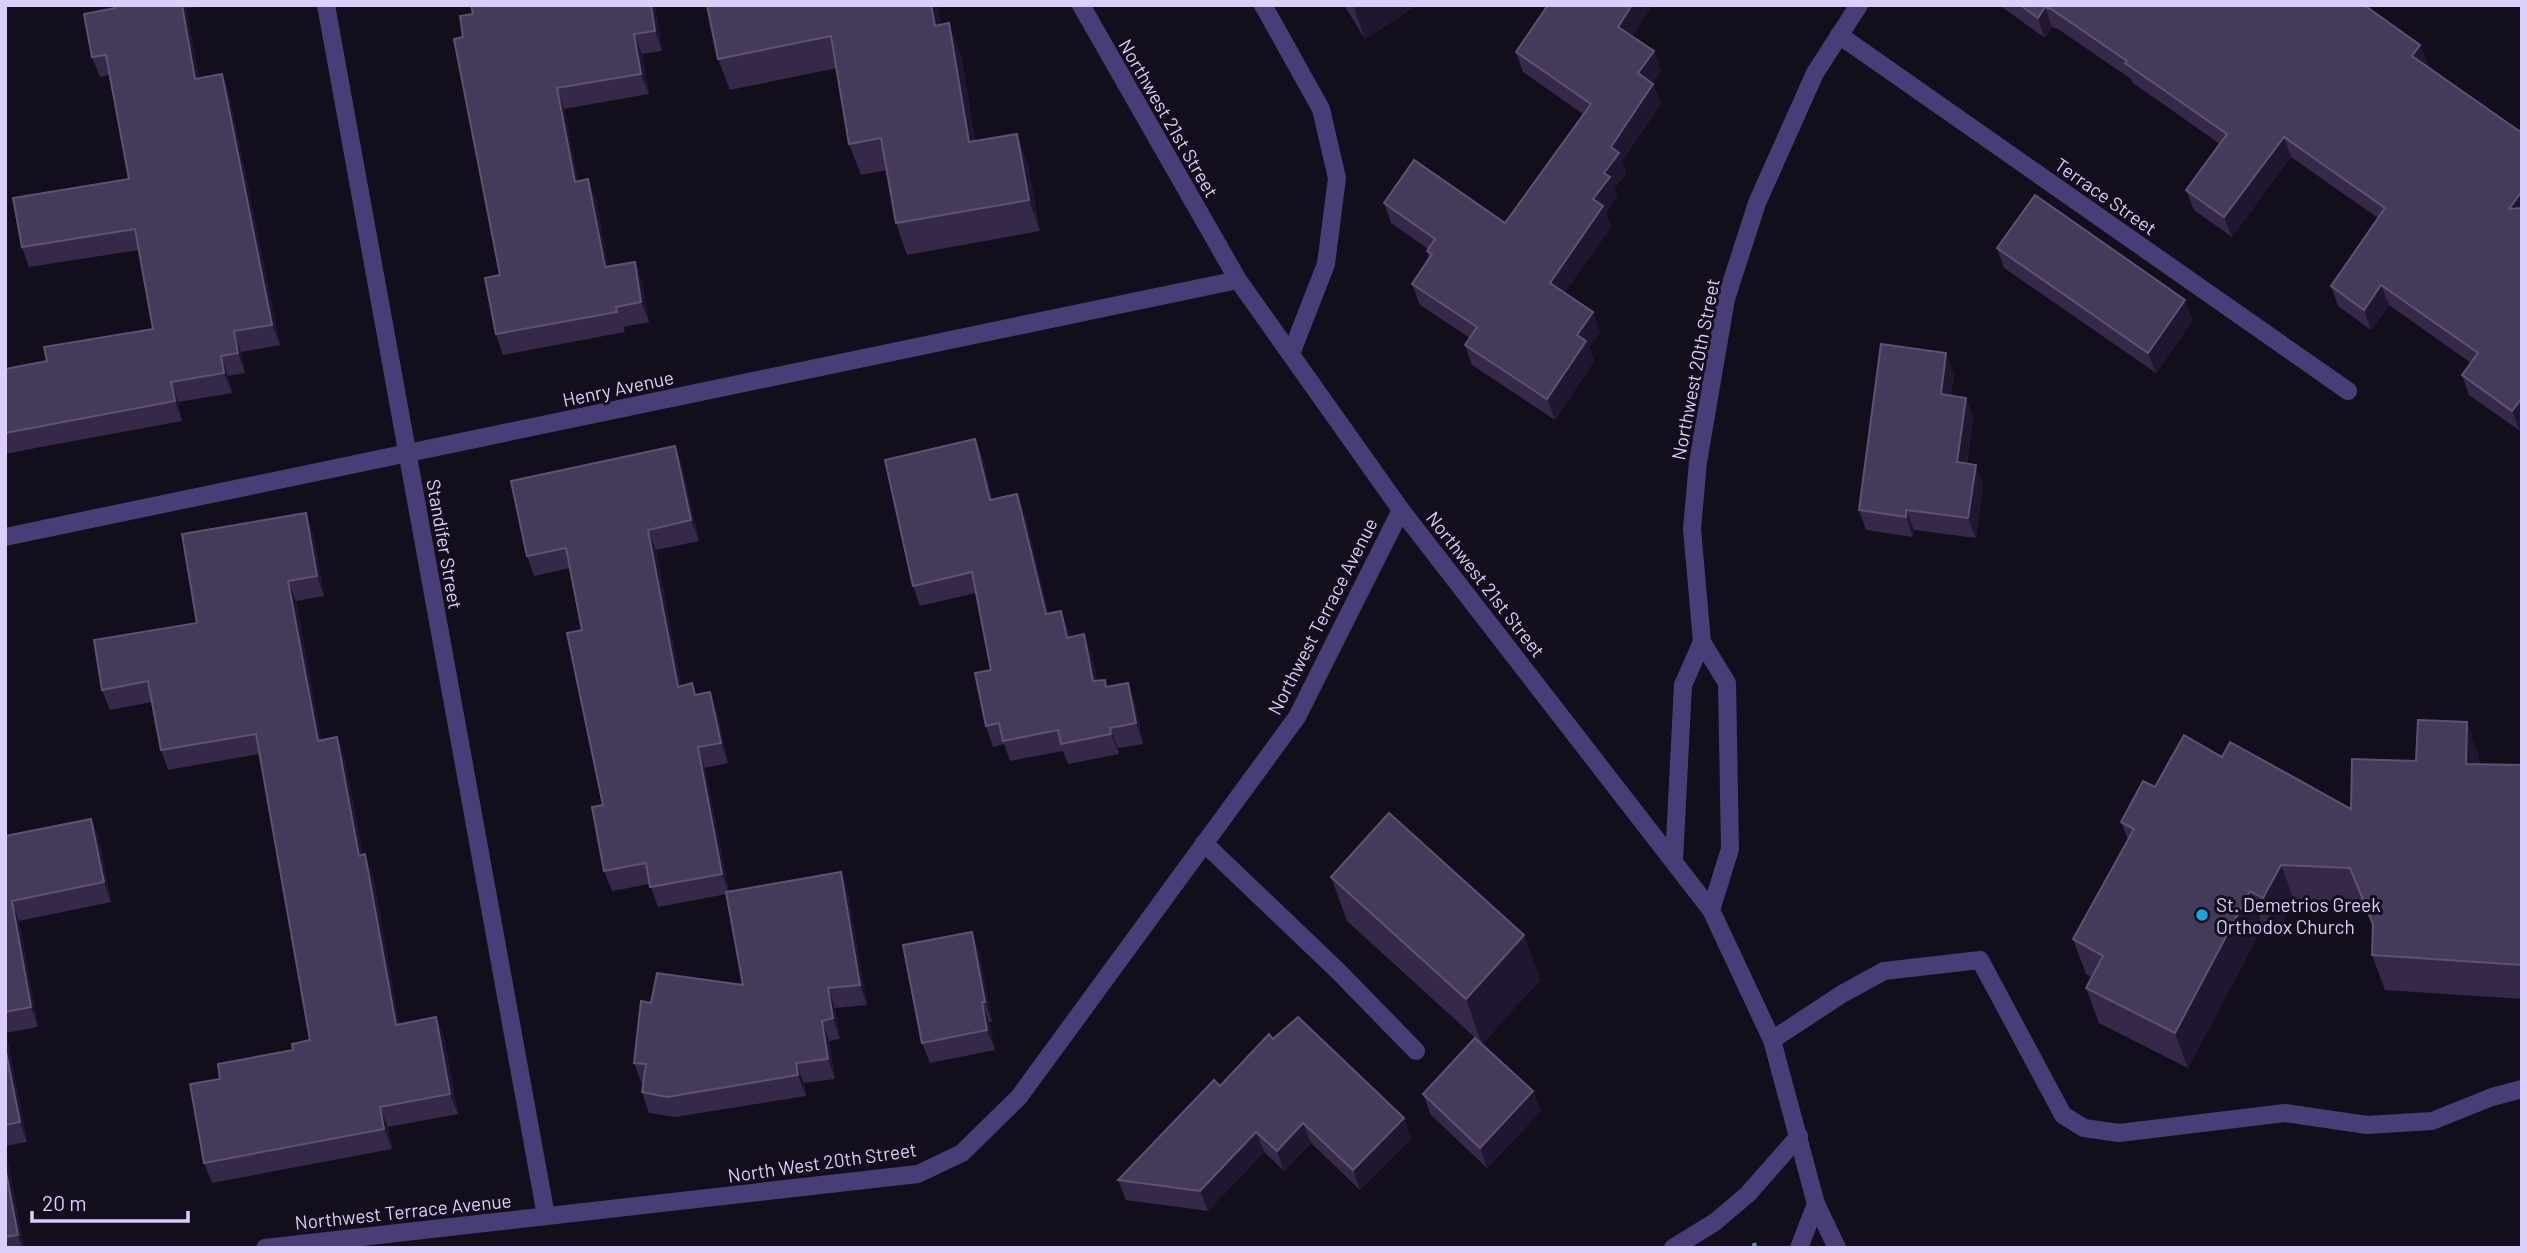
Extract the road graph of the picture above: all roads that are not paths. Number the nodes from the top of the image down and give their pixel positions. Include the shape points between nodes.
1 (326, 5) edge
2 (1081, 5) edge
3 (1263, 5) edge
4 (1859, 5) edge
5 (1839, 35) junction
6 (1238, 280) junction
7 (1291, 354) junction
8 (2348, 391) dead end
9 (408, 454) junction
10 (1401, 510) junction
11 (5, 537) edge
12 (1702, 642) junction
13 (1205, 843) junction
14 (1674, 861) junction
15 (1712, 909) junction
16 (1772, 1040) junction
17 (1416, 1051) dead end
18 (2522, 1089) edge
19 (1799, 1136) junction
20 (1816, 1204) junction
21 (546, 1216) junction
22 (265, 1248) edge
23 (1673, 1248) edge
24 (1799, 1248) edge
25 (1838, 1248) edge

1 - 9 street, Standifer Street
2 - 6 street, Northwest 21st Street
3 - 7 street via 1321,109 1337,178 1326,264
4 - 5 street, Northwest 20th Street
5 - 8 street, Terrace Street
5 - 12 street, Northwest 20th Street via 1815,74 1757,203 1726,299 1698,461 1692,529
6 - 7 street, Northwest 21st Street
6 - 9 street, Henry Avenue
7 - 10 street, Northwest 21st Street
9 - 11 street, Henry Avenue
9 - 21 street, Standifer Street
10 - 13 street, Northwest Terrace Avenue via 1297,717
10 - 14 street, Northwest 21st Street
12 - 14 street, Northwest 20th Street via 1683,685
12 - 15 street, Northwest 20th Street via 1727,683 1730,849
13 - 17 street
13 - 21 street, North West 20th Street via 1019,1097 962,1153 918,1174
14 - 15 street, Northwest 21st Street
15 - 16 street, Northwest 21st Street
16 - 18 street via 1884,971 1979,960 2063,1115 2084,1128 2119,1133 2285,1113 2367,1125 2432,1121
16 - 19 street, Northwest 21st Street
19 - 20 street, Northwest 21st Street
19 - 23 street via 1748,1194
20 - 24 street
20 - 25 street, Northwest 21st Street
21 - 22 street, Northwest Terrace Avenue

